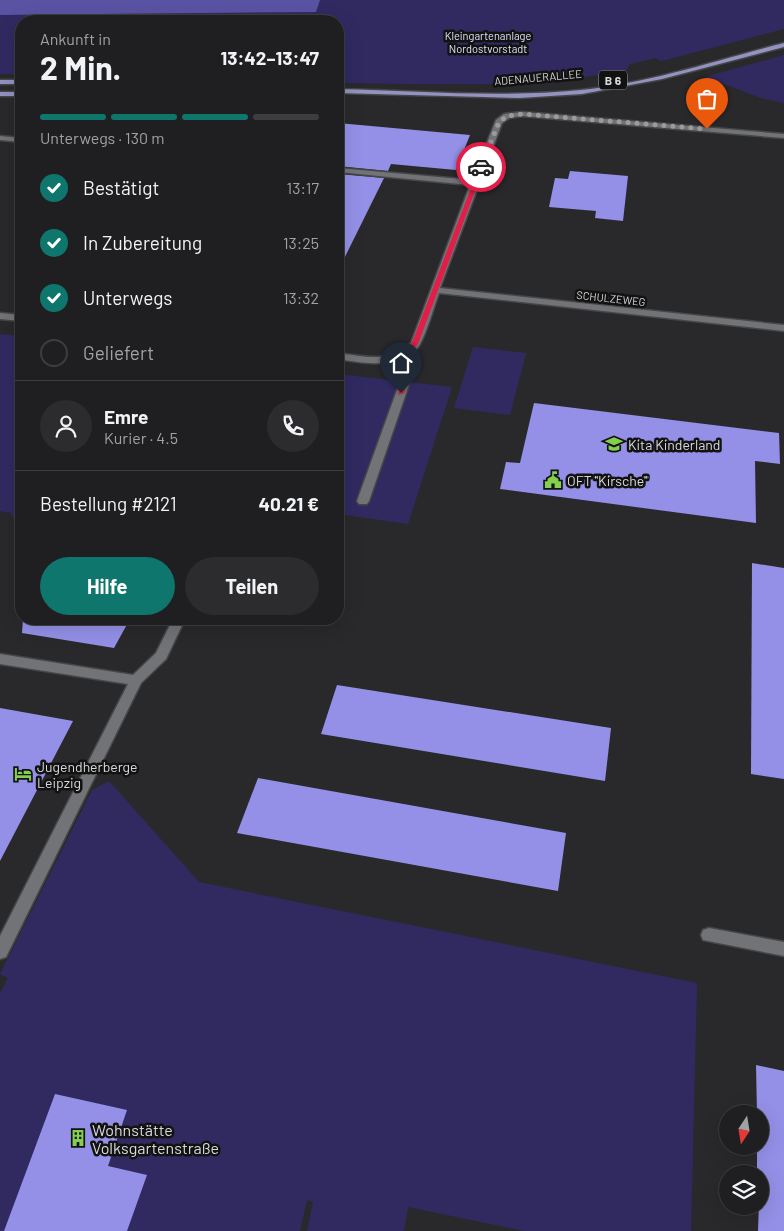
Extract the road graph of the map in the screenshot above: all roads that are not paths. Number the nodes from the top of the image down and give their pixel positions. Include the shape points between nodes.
1 (784, 45) edge
2 (661, 68) dead end
3 (0, 82) edge
4 (15, 82) edge
5 (344, 91) edge
6 (438, 93) junction
7 (0, 94) edge
8 (15, 94) edge
9 (784, 136) edge
10 (0, 138) edge
11 (15, 139) edge
12 (344, 171) edge
13 (475, 183) junction
14 (435, 290) junction
15 (0, 316) edge
16 (15, 317) edge
17 (784, 328) edge
18 (344, 357) edge
19 (402, 357) junction
20 (363, 501) dead end
21 (176, 625) edge
22 (0, 659) edge
23 (136, 680) junction
24 (709, 936) dead end
25 (784, 949) edge
26 (0, 952) edge

1 - 6 main road, ADENAUERALLEE / B 6 via 609,88 519,96
2 - 6 main road, ADENAUERALLEE / B 6 via 608,81 551,89
3 - 4 main road
5 - 6 main road, ADENAUERALLEE / B 6
7 - 8 main road
9 - 13 street via 507,116 499,122
10 - 11 street
12 - 13 street
13 - 14 street
14 - 17 street, SCHULZEWEG
14 - 19 street via 415,344
15 - 16 street
18 - 19 street via 378,362
19 - 20 street via 407,376
21 - 23 street via 161,656
22 - 23 street
23 - 26 street
24 - 25 street

